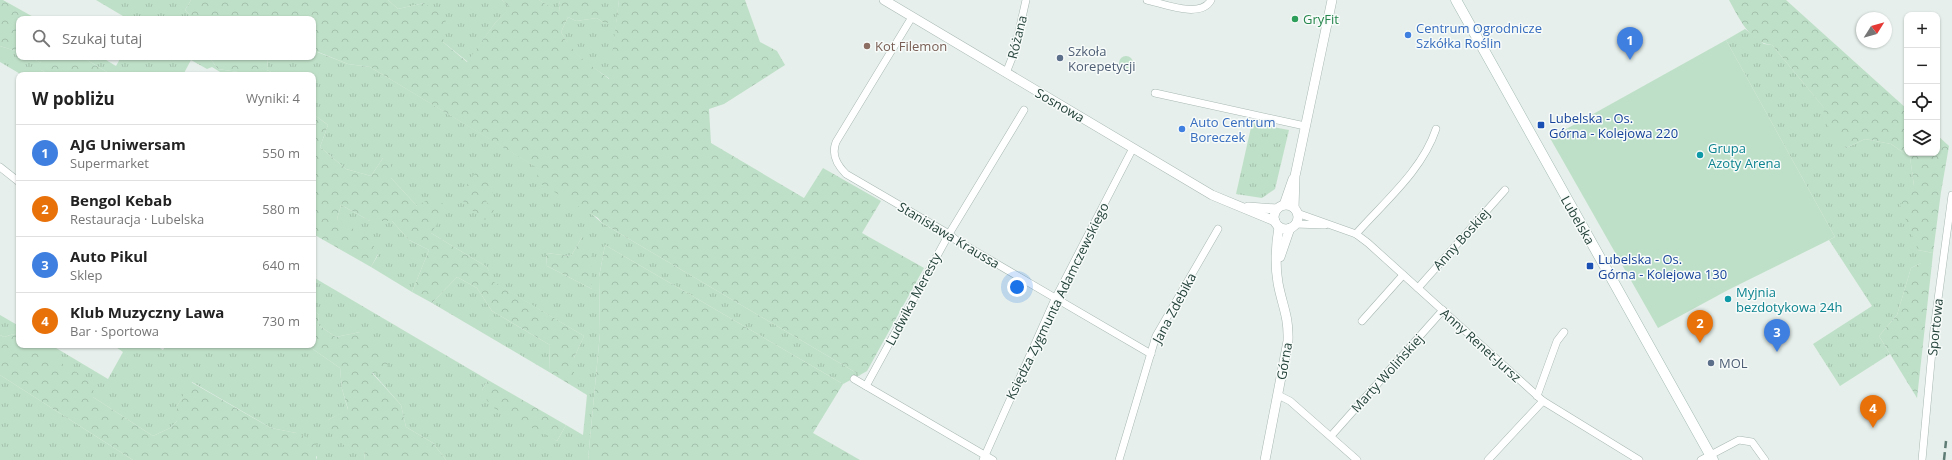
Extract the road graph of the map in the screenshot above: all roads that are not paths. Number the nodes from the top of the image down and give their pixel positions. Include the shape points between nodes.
1 (884, 0) edge
2 (1026, 0) edge
3 (1147, 0) edge
4 (1211, 0) edge
5 (1332, 0) edge
6 (1456, 0) edge
7 (912, 17) junction
8 (1006, 73) junction
9 (1155, 93) dead end
10 (1024, 110) dead end
11 (1305, 126) junction
12 (1436, 129) dead end
13 (1133, 148) junction
14 (0, 167) edge
15 (0, 172) edge
16 (1295, 176) junction
17 (16, 180) edge
18 (1505, 190) dead end
19 (1952, 195) edge
20 (1238, 206) junction
21 (1280, 207) junction
22 (1296, 211) junction
23 (1277, 224) junction
24 (1327, 225) junction
25 (1293, 226) junction
26 (1218, 229) dead end
27 (949, 234) junction
28 (1356, 234) junction
29 (1278, 262) junction
30 (1403, 274) junction
31 (1418, 288) junction
32 (1055, 299) junction
33 (1443, 310) junction
34 (1362, 321) dead end
35 (1564, 332) dead end
36 (1151, 354) junction
37 (854, 379) dead end
38 (866, 386) junction
39 (1278, 395) junction
40 (1537, 396) junction
41 (1543, 401) junction
42 (1331, 436) junction
43 (984, 458) edge
44 (1708, 458) edge
45 (993, 460) edge
46 (1119, 460) edge
47 (1265, 460) edge
48 (1358, 460) edge
49 (1488, 460) edge
50 (1639, 460) edge
51 (1765, 460) edge
52 (1922, 460) edge

1 - 7 street, Sosnowa
2 - 8 street, Różana via 1014,53
3 - 4 street via 1195,10 1204,8
5 - 11 street
6 - 44 main road, Lubelska
7 - 8 street, Sosnowa
7 - 27 street, Stanisława Kraussa via 836,142 835,159 846,174
8 - 13 street, Sosnowa
9 - 11 street
10 - 27 street, Ludwika Meresty
11 - 16 street
12 - 28 street via 1425,154
13 - 20 street, Sosnowa via 1212,195
13 - 32 street, Księdza Zygmunta Adamczewskiego
14 - 17 street
15 - 17 street
16 - 21 street
16 - 22 street
18 - 31 street, Anny Boskiej
19 - 52 street, Sportowa via 1934,329
20 - 21 street, Sosnowa
20 - 23 street, Sosnowa
21 - 22 street, Sosnowa
21 - 23 street, Górna via 1274,215
22 - 24 street, Anny Renet-Jursz
22 - 25 street, Górna
23 - 25 street, Sosnowa
23 - 29 street, Górna
24 - 25 street, Anny Renet-Jursz
24 - 28 street, Anny Renet-Jursz
25 - 29 street, Górna
26 - 36 street, Jana Zdebika via 1156,336
27 - 32 street, Stanisława Kraussa
27 - 38 street, Ludwika Meresty
28 - 30 street, Anny Renet-Jursz
29 - 39 street, Górna via 1278,281 1289,324
30 - 31 street, Anny Renet-Jursz
30 - 34 street
31 - 33 street, Anny Renet-Jursz
32 - 36 street, Stanisława Kraussa
32 - 43 street, Księdza Zygmunta Adamczewskiego
33 - 40 street, Anny Renet-Jursz
33 - 42 street, Marty Wolińskiej
35 - 40 street via 1557,341
36 - 46 street, Jana Zdebika
37 - 38 street
38 - 43 street
39 - 42 street via 1290,401
39 - 47 street, Górna
40 - 41 street, Anny Renet-Jursz
41 - 49 street
41 - 50 street, Anny Renet-Jursz
42 - 48 street
43 - 45 street
44 - 51 street via 1729,445 1746,440 1756,446

